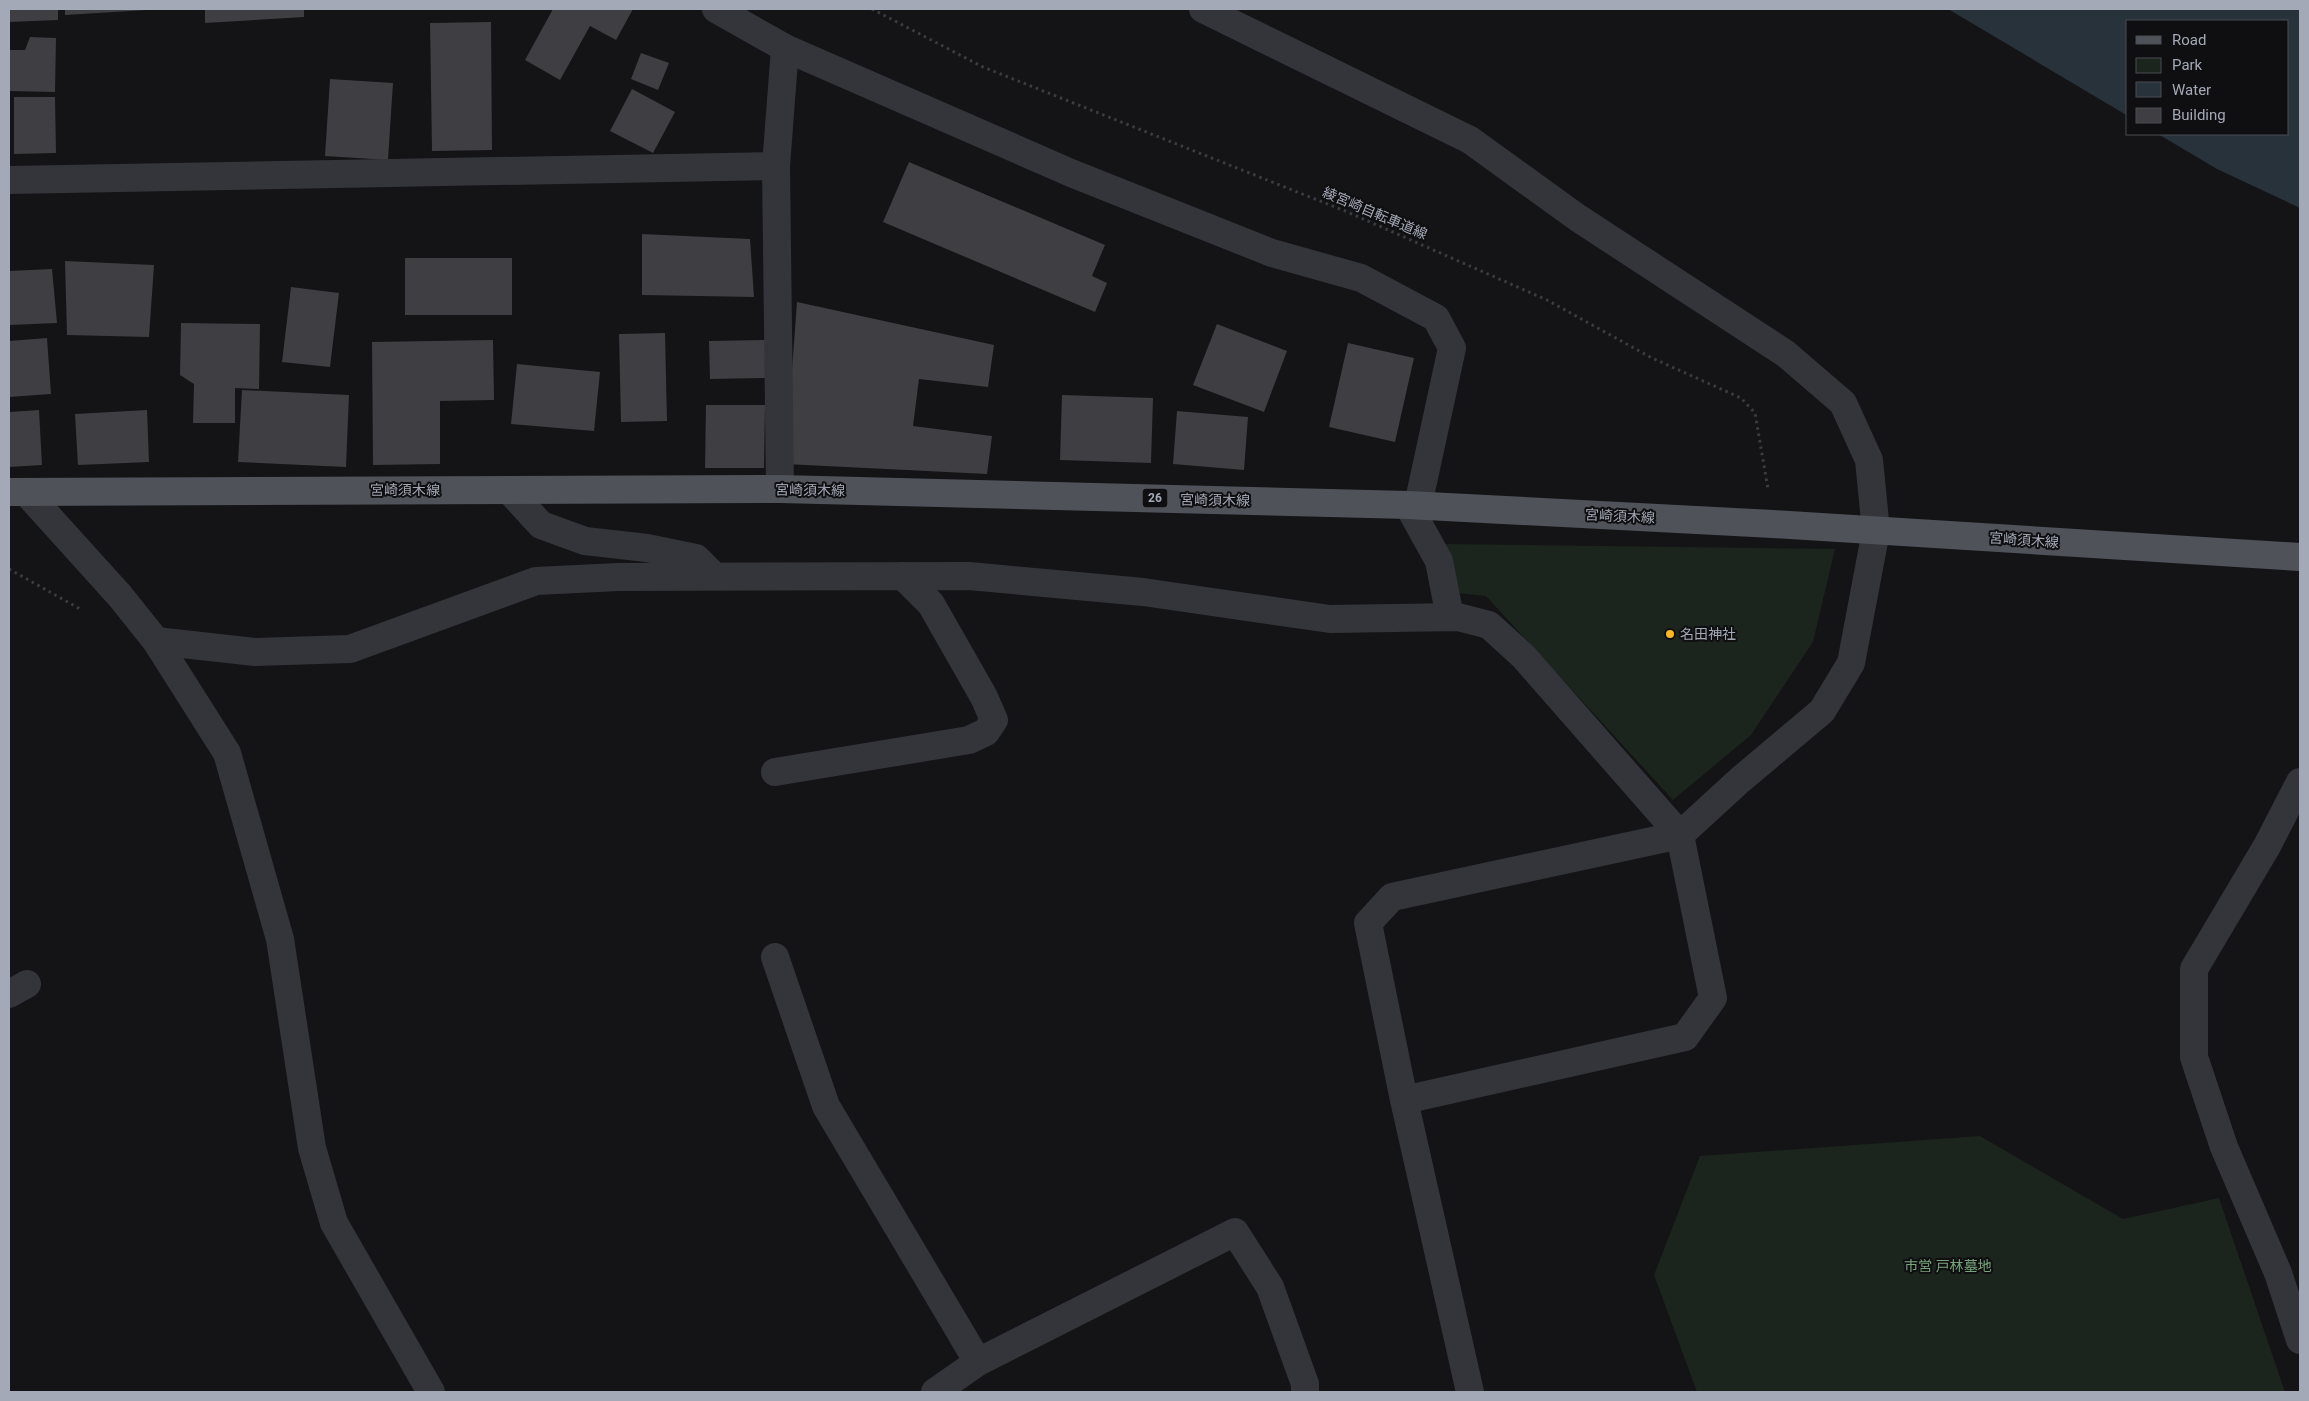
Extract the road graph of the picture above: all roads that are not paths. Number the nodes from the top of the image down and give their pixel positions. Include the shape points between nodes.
1 (716, 9) edge
2 (1203, 9) edge
3 (785, 48) junction
4 (776, 166) junction
5 (9, 180) edge
6 (780, 489) junction
7 (509, 490) junction
8 (18, 492) edge
9 (1413, 505) junction
10 (1876, 531) junction
11 (2300, 558) edge
12 (714, 576) junction
13 (903, 576) junction
14 (1450, 617) junction
15 (156, 641) junction
16 (775, 772) dead end
17 (2300, 782) edge
18 (1680, 835) junction
19 (775, 957) dead end
20 (1404, 1100) junction
21 (2300, 1340) edge
22 (978, 1362) junction
23 (431, 1392) edge
24 (935, 1392) edge
25 (1305, 1392) edge
26 (1470, 1392) edge

1 - 3 street
2 - 10 street via 1470,140 1578,218 1786,354 1843,403 1869,460
3 - 4 street
3 - 9 street via 1080,176 1272,253 1361,278 1436,318 1452,348
4 - 5 street
4 - 6 street
6 - 7 main road, 宮崎須木線 / 26
6 - 9 main road, 宮崎須木線 / 26
7 - 8 main road, 宮崎須木線 / 26
7 - 12 street via 541,525 585,541 696,558
8 - 15 street via 120,596
9 - 10 main road, 宮崎須木線 / 26
9 - 14 street via 1439,561
10 - 11 main road, 宮崎須木線 / 26
10 - 18 street via 1852,663 1822,711
12 - 13 street
12 - 15 street via 536,581 350,649 254,652
13 - 14 street via 969,576 1143,592 1330,619
13 - 16 street via 932,604 994,720 986,732 969,740
14 - 18 street via 1489,625 1524,657
15 - 23 street via 227,753 280,939 312,1148 334,1223
17 - 21 street via 2267,846 2194,969 2194,1057 2224,1147 2278,1273
18 - 20 street via 1713,998 1685,1037
18 - 20 street via 1392,897 1368,923
19 - 22 street via 826,1106
20 - 26 street
22 - 24 street
22 - 25 street via 1235,1232 1270,1287 1305,1384

